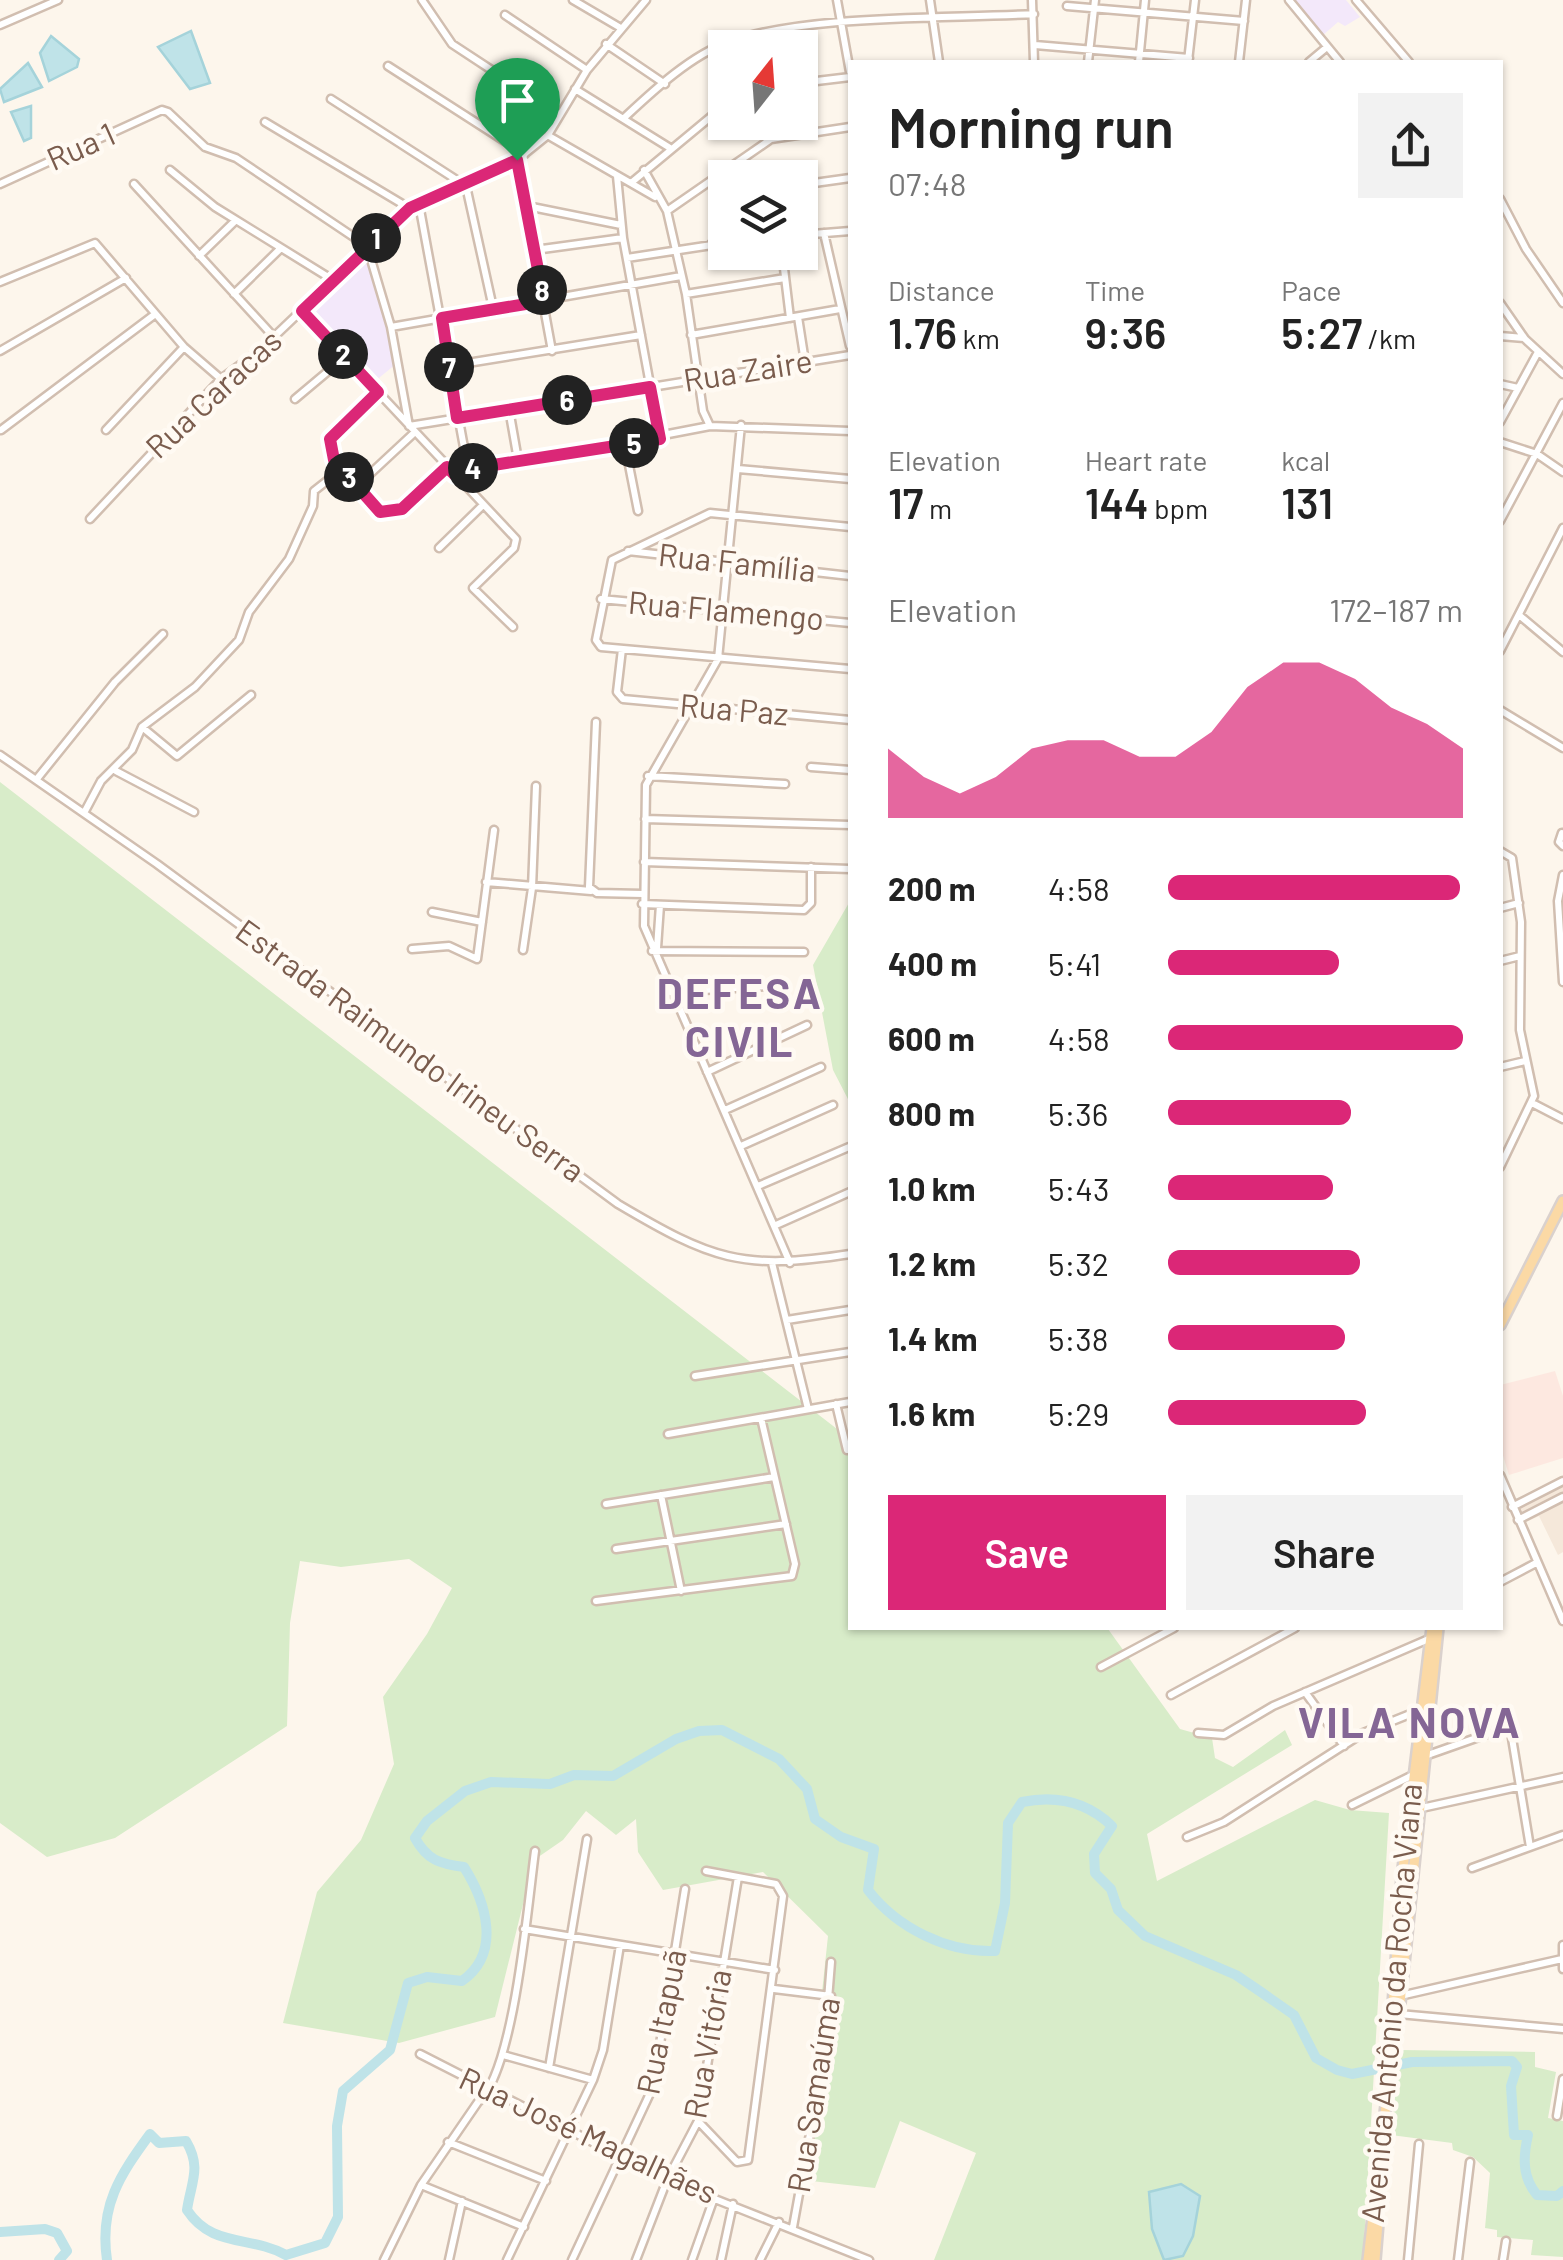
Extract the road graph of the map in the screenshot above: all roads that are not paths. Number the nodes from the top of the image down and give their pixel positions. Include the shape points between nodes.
1 (58, 0) edge
2 (422, 0) edge
3 (573, 0) edge
4 (646, 0) edge
5 (837, 0) edge
6 (930, 0) edge
7 (1032, 0) edge
8 (1145, 0) edge
9 (1195, 0) edge
10 (1246, 0) edge
11 (1290, 0) edge
12 (1356, 0) edge
13 (1094, 3) edge
14 (1067, 6) dead end
15 (1144, 12) junction
16 (1034, 14) junction
17 (505, 15) dead end
18 (1193, 18) junction
19 (934, 19) junction
20 (1244, 21) junction
21 (842, 24) junction
22 (0, 25) edge
23 (619, 27) junction
24 (606, 44) junction
25 (1035, 44) junction
26 (1327, 47) junction
27 (1088, 50) junction
28 (1139, 59) edge
29 (940, 60) edge
30 (1034, 60) edge
31 (1088, 60) edge
32 (1188, 60) edge
33 (1240, 60) edge
34 (1311, 60) edge
35 (1338, 60) edge
36 (1406, 60) edge
37 (848, 62) edge
38 (388, 66) dead end
39 (587, 70) junction
40 (848, 74) edge
41 (818, 80) edge
42 (665, 84) junction
43 (576, 89) junction
44 (331, 98) dead end
45 (560, 115) junction
46 (624, 118) junction
47 (708, 118) edge
48 (265, 122) dead end
49 (848, 127) edge
50 (548, 135) junction
51 (670, 148) junction
52 (525, 154) junction
53 (517, 160) junction
54 (170, 170) dead end
55 (644, 170) junction
56 (617, 176) junction
57 (848, 178) edge
58 (630, 183) junction
59 (818, 183) edge
60 (0, 184) edge
61 (134, 184) dead end
62 (466, 186) junction
63 (656, 197) junction
64 (419, 204) junction
65 (1503, 204) edge
66 (528, 206) junction
67 (410, 208) junction
68 (667, 211) junction
69 (236, 220) junction
70 (621, 225) junction
71 (848, 231) edge
72 (824, 233) junction
73 (818, 234) edge
74 (623, 238) junction
75 (708, 245) edge
76 (367, 246) junction
77 (282, 248) junction
78 (534, 250) junction
79 (675, 251) junction
80 (199, 256) junction
81 (627, 258) junction
82 (784, 270) edge
83 (681, 276) junction
84 (126, 278) junction
85 (785, 278) junction
86 (333, 280) junction
87 (1563, 280) edge
88 (0, 282) edge
89 (632, 284) junction
90 (1552, 290) junction
91 (234, 294) junction
92 (686, 294) junction
93 (544, 301) junction
94 (1563, 303) edge
95 (1503, 306) edge
96 (494, 308) junction
97 (840, 309) junction
98 (302, 311) junction
99 (154, 315) junction
100 (442, 318) junction
101 (794, 318) junction
102 (391, 326) junction
103 (641, 336) junction
104 (691, 336) junction
105 (1503, 336) edge
106 (274, 337) junction
107 (1525, 338) junction
108 (848, 339) edge
109 (184, 347) junction
110 (0, 351) edge
111 (552, 351) junction
112 (1538, 352) junction
113 (848, 355) edge
114 (345, 357) junction
115 (805, 362) junction
116 (448, 366) junction
117 (1563, 374) edge
118 (221, 378) junction
119 (698, 379) junction
120 (1503, 385) edge
121 (650, 387) junction
122 (1518, 388) junction
123 (378, 392) junction
124 (295, 399) dead end
125 (1563, 403) edge
126 (509, 410) junction
127 (1503, 416) edge
128 (457, 418) junction
129 (741, 425) junction
130 (710, 426) junction
131 (412, 429) junction
132 (2, 430) edge
133 (106, 430) dead end
134 (848, 431) edge
135 (660, 439) junction
136 (1503, 443) edge
137 (625, 444) junction
138 (1537, 454) junction
139 (518, 460) junction
140 (447, 467) junction
141 (342, 469) junction
142 (468, 469) junction
143 (738, 469) junction
144 (1563, 472) edge
145 (455, 475) junction
146 (848, 480) edge
147 (357, 486) junction
148 (483, 505) junction
149 (638, 512) dead end
150 (734, 514) junction
151 (1503, 516) edge
152 (90, 519) dead end
153 (848, 528) edge
154 (1563, 528) edge
155 (439, 548) dead end
156 (624, 551) junction
157 (729, 563) junction
158 (848, 576) edge
159 (601, 599) junction
160 (725, 611) junction
161 (1519, 615) junction
162 (848, 623) edge
163 (514, 628) dead end
164 (1503, 628) edge
165 (1510, 633) junction
166 (163, 634) dead end
167 (1503, 645) edge
168 (622, 649) junction
169 (1563, 652) edge
170 (718, 660) junction
171 (848, 669) edge
172 (250, 695) dead end
173 (691, 707) junction
174 (1503, 712) edge
175 (848, 720) edge
176 (596, 722) dead end
177 (142, 727) junction
178 (1563, 748) edge
179 (0, 755) edge
180 (811, 768) dead end
181 (848, 770) edge
182 (116, 771) junction
183 (648, 776) junction
184 (36, 780) junction
185 (785, 784) dead end
186 (536, 786) dead end
187 (194, 812) dead end
188 (84, 814) junction
189 (645, 819) junction
190 (848, 825) edge
191 (494, 830) dead end
192 (1562, 833) edge
193 (1563, 846) edge
194 (1505, 856) edge
195 (644, 862) junction
196 (811, 868) junction
197 (848, 870) edge
198 (1563, 875) edge
199 (486, 882) junction
200 (532, 888) junction
201 (591, 891) junction
202 (643, 899) junction
203 (1519, 903) junction
204 (660, 905) junction
205 (1503, 907) edge
206 (432, 912) dead end
207 (482, 922) junction
208 (655, 949) junction
209 (412, 950) dead end
210 (523, 950) dead end
211 (804, 952) dead end
212 (1520, 956) junction
213 (1503, 960) edge
214 (1563, 982) edge
215 (768, 986) dead end
216 (671, 992) junction
217 (807, 1025) dead end
218 (1525, 1061) junction
219 (1503, 1066) edge
220 (821, 1067) dead end
221 (707, 1072) junction
222 (1532, 1103) junction
223 (833, 1105) dead end
224 (725, 1110) junction
225 (1563, 1119) edge
226 (741, 1146) junction
227 (848, 1148) edge
228 (1503, 1161) edge
229 (758, 1186) junction
230 (848, 1193) edge
231 (1563, 1201) edge
232 (776, 1225) junction
233 (848, 1254) edge
234 (790, 1263) junction
235 (772, 1264) junction
236 (848, 1310) edge
237 (1503, 1319) edge
238 (787, 1320) junction
239 (848, 1352) edge
240 (798, 1362) junction
241 (695, 1376) dead end
242 (848, 1402) edge
243 (836, 1404) junction
244 (808, 1409) junction
245 (761, 1418) junction
246 (668, 1434) dead end
247 (846, 1450) dead end
248 (774, 1477) junction
249 (1563, 1481) edge
250 (1503, 1483) edge
251 (661, 1495) junction
252 (1563, 1497) edge
253 (606, 1504) dead end
254 (1512, 1506) junction
255 (1518, 1520) junction
256 (786, 1524) junction
257 (670, 1541) junction
258 (616, 1549) dead end
259 (1536, 1563) junction
260 (1503, 1580) edge
261 (681, 1591) junction
262 (596, 1600) dead end
263 (1563, 1620) edge
264 (1170, 1630) edge
265 (1291, 1630) edge
266 (1434, 1631) edge
267 (1101, 1667) dead end
268 (1305, 1692) junction
269 (1171, 1695) dead end
270 (1420, 1710) junction
271 (1198, 1732) dead end
272 (1344, 1746) junction
273 (1421, 1758) junction
274 (1413, 1774) junction
275 (1563, 1777) edge
276 (1519, 1790) junction
277 (1352, 1805) dead end
278 (1416, 1810) junction
279 (1563, 1835) edge
280 (1187, 1838) dead end
281 (587, 1839) dead end
282 (1530, 1847) junction
283 (535, 1851) dead end
284 (1472, 1868) dead end
285 (706, 1872) dead end
286 (738, 1877) junction
287 (685, 1888) dead end
288 (524, 1930) junction
289 (571, 1936) junction
290 (620, 1945) junction
291 (1563, 1945) edge
292 (676, 1953) junction
293 (1562, 1959) edge
294 (723, 1961) junction
295 (831, 1962) dead end
296 (1563, 1969) edge
297 (775, 1970) junction
298 (774, 1989) junction
299 (831, 1996) junction
300 (1400, 1996) junction
301 (1399, 2014) junction
302 (1563, 2029) edge
303 (420, 2054) dead end
304 (503, 2054) junction
305 (1392, 2061) junction
306 (549, 2068) junction
307 (593, 2080) junction
308 (1563, 2080) edge
309 (490, 2092) junction
310 (1557, 2116) dead end
311 (698, 2121) junction
312 (570, 2133) junction
313 (448, 2142) junction
314 (1419, 2144) dead end
315 (623, 2159) junction
316 (1470, 2162) dead end
317 (667, 2180) junction
318 (546, 2181) junction
319 (420, 2185) junction
320 (714, 2198) junction
321 (462, 2200) junction
322 (733, 2204) junction
323 (779, 2222) junction
324 (524, 2226) junction
325 (793, 2227) junction
326 (1506, 2242) dead end
327 (384, 2260) edge
328 (450, 2260) edge
329 (507, 2260) edge
330 (572, 2260) edge
331 (636, 2260) edge
332 (692, 2260) edge
333 (721, 2260) edge
334 (760, 2260) edge
335 (870, 2260) edge
336 (1371, 2260) edge
337 (1408, 2260) edge
338 (1458, 2260) edge
339 (1503, 2260) edge

1 - 22 street
2 - 45 street via 452,44
3 - 23 street
4 - 23 street, Rua Caracas
5 - 21 street
6 - 19 street
7 - 16 street
8 - 15 street
9 - 18 street
10 - 20 street
11 - 26 street
12 - 36 street
13 - 14 street
13 - 15 street
13 - 27 street
15 - 18 street
15 - 28 street
16 - 19 street
16 - 25 street
17 - 39 street
18 - 20 street
18 - 32 street
19 - 21 street
19 - 29 street
20 - 33 street
21 - 37 street
21 - 42 street via 726,43
23 - 24 street, Rua Caracas
24 - 39 street, Rua Caracas
24 - 42 street
25 - 27 street
25 - 30 street
26 - 34 street
26 - 35 street
27 - 28 street
27 - 31 street
28 - 32 street
38 - 52 street
39 - 43 street, Rua Caracas
40 - 41 street
42 - 46 street
43 - 45 street, Rua Caracas
43 - 46 street
44 - 62 street
45 - 50 street, Rua Caracas
46 - 51 street
47 - 51 street
48 - 67 street
49 - 68 street via 772,139
50 - 52 street, Rua Caracas
50 - 56 street
51 - 55 street
52 - 53 street, Rua Caracas
53 - 62 street, Rua Caracas
53 - 66 street
54 - 69 street
55 - 58 street
55 - 63 street
56 - 58 street
56 - 70 street
57 - 59 street
58 - 63 street
60 - 76 street, Rua 1 via 162,110 204,147 236,158
61 - 80 street
62 - 64 street, Rua Caracas
62 - 96 street
63 - 68 street
64 - 67 street, Rua Caracas
64 - 100 street
65 - 90 street
66 - 70 street
66 - 78 street
67 - 76 street, Rua Caracas
68 - 79 street
69 - 77 street
69 - 80 street
70 - 74 street
71 - 72 street
72 - 73 street
72 - 97 street
74 - 78 street
74 - 81 street
75 - 79 street
76 - 86 street, Rua Caracas
76 - 102 street
77 - 86 street
77 - 91 street
78 - 93 street
79 - 81 street
79 - 83 street
80 - 91 street
81 - 89 street
82 - 85 street
83 - 89 street
83 - 92 street
84 - 88 street via 95,243
84 - 99 street
84 - 110 street
85 - 92 street
85 - 101 street
86 - 98 street, Rua Caracas
87 - 90 street
89 - 93 street
89 - 103 street
90 - 94 street
91 - 106 street
92 - 104 street
93 - 96 street
93 - 111 street
95 - 107 street
96 - 100 street
97 - 101 street
97 - 108 street
98 - 106 street, Rua Caracas
98 - 114 street
99 - 109 street
99 - 132 street
100 - 102 street
100 - 116 street
101 - 104 street
101 - 115 street
102 - 131 street
103 - 111 street
103 - 121 street
104 - 119 street
105 - 107 street
106 - 118 street, Rua Caracas
107 - 112 street
109 - 118 street
109 - 133 street
111 - 116 street
112 - 117 street
112 - 122 street
113 - 115 street, Rua Zaire
114 - 123 street
114 - 124 street
115 - 119 street, Rua Zaire
116 - 128 street
118 - 152 street, Rua Caracas
119 - 121 street, Rua Zaire
119 - 130 street
120 - 122 street
121 - 126 street, Rua Zaire
121 - 135 street
122 - 127 street
123 - 131 street
123 - 141 street via 330,439
125 - 138 street
126 - 128 street, Rua Zaire
126 - 139 street
128 - 131 street, Rua Zaire
128 - 142 street
129 - 130 street
129 - 134 street
129 - 143 street
130 - 135 street
131 - 140 street
131 - 147 street
135 - 137 street
136 - 138 street
137 - 139 street
137 - 149 street
138 - 144 street
138 - 151 street
139 - 142 street
140 - 145 street
140 - 147 street via 405,507 380,512
141 - 147 street
141 - 177 street via 314,492 288,559 248,612 238,640 195,687
142 - 145 street
143 - 146 street
143 - 150 street
145 - 148 street
148 - 155 street
148 - 163 street via 516,539 473,588
150 - 153 street
150 - 156 street via 703,514
150 - 157 street
154 - 161 street
156 - 157 street, Rua Família
156 - 159 street via 609,565
157 - 158 street, Rua Família
157 - 160 street
159 - 160 street, Rua Flamengo
159 - 168 street via 597,645
160 - 162 street, Rua Flamengo
160 - 170 street
161 - 165 street
161 - 169 street
164 - 165 street
165 - 167 street
166 - 184 street
168 - 170 street
168 - 173 street, Rua Paz via 618,696
170 - 171 street
170 - 173 street
172 - 177 street via 176,756
173 - 175 street, Rua Paz
173 - 183 street
174 - 178 street
176 - 201 street
177 - 182 street
179 - 184 street, Estrada Raimundo Irineu Serra
180 - 181 street
182 - 187 street
182 - 188 street via 102,781
183 - 185 street
183 - 189 street
184 - 188 street, Estrada Raimundo Irineu Serra
186 - 200 street
188 - 235 street, Estrada Raimundo Irineu Serra via 618,1204 705,1252
189 - 190 street
189 - 195 street
191 - 199 street
192 - 193 street
194 - 203 street
195 - 196 street
195 - 202 street
196 - 197 street
196 - 204 street via 808,908
198 - 214 street
199 - 200 street
199 - 207 street
200 - 201 street
200 - 210 street
201 - 202 street
202 - 204 street
202 - 208 street
203 - 205 street
203 - 212 street
204 - 208 street
206 - 207 street
207 - 209 street via 478,959 449,946
208 - 211 street
208 - 216 street
212 - 213 street
212 - 218 street
215 - 216 street
216 - 221 street
217 - 221 street
218 - 219 street
218 - 222 street
220 - 224 street
221 - 224 street
222 - 225 street
222 - 228 street
223 - 226 street
224 - 226 street
226 - 229 street
227 - 229 street
229 - 232 street
230 - 232 street
231 - 237 main road
232 - 234 street
233 - 234 street, Estrada Raimundo Irineu Serra
234 - 235 street, Estrada Raimundo Irineu Serra
235 - 238 street
236 - 238 street
238 - 240 street
239 - 240 street
240 - 241 street
240 - 244 street
242 - 243 street
243 - 244 street
243 - 247 street
244 - 245 street
245 - 246 street
245 - 248 street
248 - 251 street
248 - 256 street
249 - 254 street
250 - 254 street
251 - 253 street
251 - 257 street
252 - 255 street
254 - 255 street
255 - 259 street
256 - 257 street
256 - 261 street via 795,1572
257 - 258 street
257 - 261 street
259 - 260 street
259 - 263 street
261 - 262 street
264 - 267 street
265 - 269 street
266 - 268 street
266 - 270 main road, Avenida Antônio da Rocha Viana
266 - 273 main road, Avenida Antônio da Rocha Viana
268 - 271 street via 1224,1735
268 - 272 street
270 - 272 street
270 - 274 main road, Avenida Antônio da Rocha Viana
272 - 280 street
273 - 276 street via 1510,1726
273 - 278 main road, Avenida Antônio da Rocha Viana
274 - 277 street
274 - 305 main road, Avenida Antônio da Rocha Viana
275 - 276 street
276 - 278 street
276 - 282 street
278 - 300 main road, Avenida Antônio da Rocha Viana
279 - 282 street
281 - 289 street
282 - 284 street
283 - 288 street
285 - 286 street
286 - 294 street, Rua Vitória
286 - 297 street via 776,1884 783,1896
287 - 292 street, Rua Itapuã
288 - 289 street
288 - 304 street
289 - 290 street
289 - 306 street
290 - 292 street
290 - 307 street
291 - 293 street
292 - 294 street
292 - 315 street, Rua Itapuã via 653,2087
293 - 296 street
293 - 300 street
294 - 297 street
294 - 311 street, Rua Vitória
295 - 299 street, Rua Samaúma
297 - 298 street
298 - 299 street
298 - 311 street via 748,2160 737,2162
299 - 325 street, Rua Samaúma
300 - 301 main road, Avenida Antônio da Rocha Viana
301 - 302 street
301 - 305 main road, Avenida Antônio da Rocha Viana
303 - 309 street, Rua José Magalhães
304 - 306 street
304 - 309 street
305 - 336 main road, Avenida Antônio da Rocha Viana
306 - 307 street
307 - 312 street
308 - 310 street
309 - 312 street, Rua José Magalhães
309 - 313 street
311 - 317 street, Rua Vitória
312 - 315 street, Rua José Magalhães
312 - 318 street
313 - 318 street
313 - 319 street
314 - 337 street
315 - 317 street, Rua José Magalhães
315 - 330 street, Rua Itapuã
316 - 338 street
317 - 320 street, Rua José Magalhães
317 - 331 street, Rua Vitória
318 - 324 street
319 - 321 street
319 - 327 street
320 - 322 street, Rua José Magalhães
320 - 332 street
321 - 324 street
321 - 328 street
322 - 323 street, Rua José Magalhães
322 - 333 street
323 - 325 street, Rua José Magalhães
323 - 334 street
324 - 329 street
325 - 335 street, Rua José Magalhães
326 - 339 street

